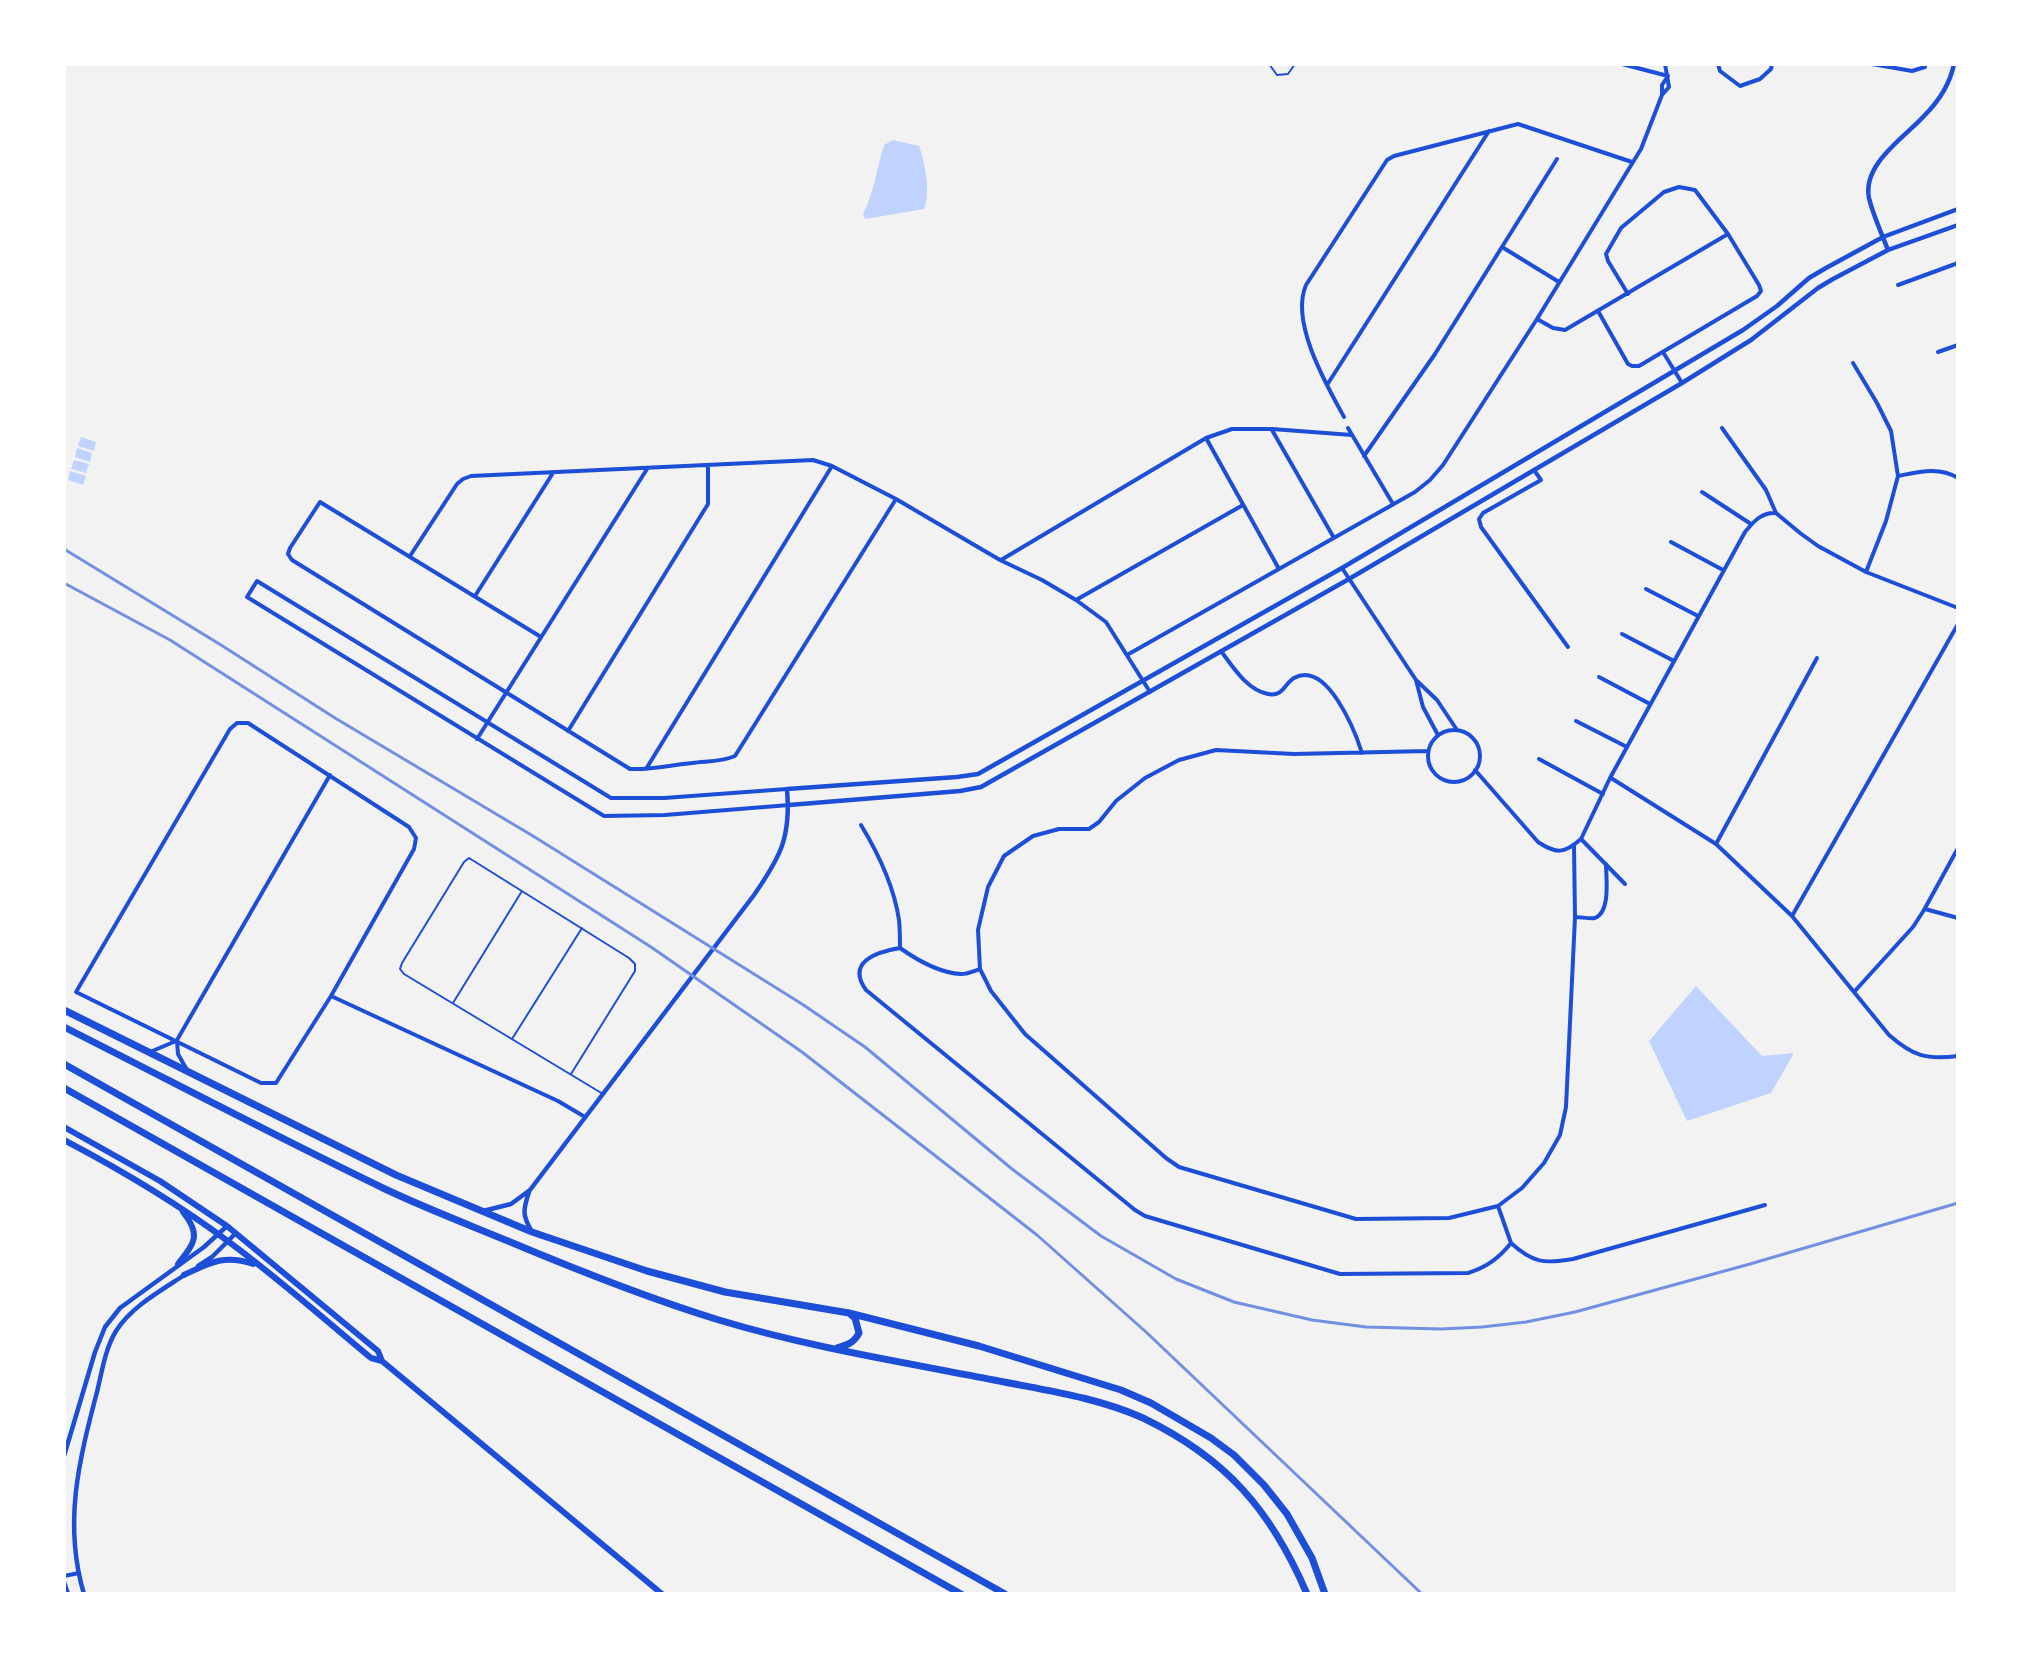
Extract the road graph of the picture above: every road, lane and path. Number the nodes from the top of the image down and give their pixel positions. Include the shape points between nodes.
1 (1269, 64) edge
2 (1295, 64) edge
3 (1622, 64) edge
4 (1665, 64) edge
5 (1718, 64) edge
6 (1872, 64) edge
7 (1954, 64) edge
8 (1925, 66) edge
9 (1771, 67) edge
10 (1668, 76) junction
11 (1489, 131) junction
12 (1557, 159) dead end
13 (1632, 162) junction
14 (1958, 209) edge
15 (1958, 225) edge
16 (1728, 234) junction
17 (1883, 237) junction
18 (1502, 247) junction
19 (1888, 250) junction
20 (1958, 263) edge
21 (1559, 282) junction
22 (1898, 285) dead end
23 (1628, 294) junction
24 (1598, 311) junction
25 (1537, 319) junction
26 (1958, 345) edge
27 (1663, 352) junction
28 (1938, 352) dead end
29 (1853, 363) dead end
30 (1674, 371) junction
31 (1682, 383) junction
32 (1326, 386) junction
33 (1344, 417) dead end
34 (1348, 428) dead end
35 (1722, 428) dead end
36 (1272, 429) junction
37 (1352, 435) junction
38 (1206, 438) junction
39 (1364, 456) junction
40 (708, 466) junction
41 (832, 466) junction
42 (648, 468) junction
43 (1534, 470) junction
44 (553, 473) junction
45 (1898, 476) junction
46 (1958, 478) edge
47 (1702, 492) dead end
48 (896, 499) junction
49 (1393, 504) junction
50 (1243, 505) junction
51 (1776, 513) junction
52 (1751, 524) junction
53 (1334, 538) junction
54 (1671, 542) dead end
55 (410, 556) junction
56 (1000, 560) junction
57 (1342, 568) junction
58 (1279, 569) junction
59 (1723, 570) junction
60 (1866, 572) junction
61 (1349, 579) junction
62 (1646, 589) dead end
63 (475, 596) junction
64 (1076, 600) junction
65 (1958, 608) edge
66 (1698, 616) junction
67 (1958, 624) edge
68 (1622, 634) dead end
69 (541, 637) junction
70 (1568, 647) dead end
71 (1221, 651) junction
72 (1128, 655) junction
73 (1817, 658) dead end
74 (1674, 661) junction
75 (1599, 677) dead end
76 (1142, 680) junction
77 (1416, 680) junction
78 (1150, 692) junction
79 (506, 693) junction
80 (1650, 705) junction
81 (488, 721) junction
82 (1576, 721) dead end
83 (1457, 730) junction
84 (568, 731) junction
85 (1438, 735) junction
86 (477, 739) junction
87 (1627, 747) junction
88 (1428, 751) junction
89 (1362, 753) junction
90 (1539, 759) dead end
91 (645, 769) junction
92 (1475, 770) junction
93 (330, 776) junction
94 (1610, 778) junction
95 (787, 789) junction
96 (1603, 794) junction
97 (789, 805) junction
98 (861, 825) dead end
99 (1581, 839) junction
100 (1716, 844) junction
101 (1574, 846) junction
102 (1958, 848) edge
103 (1606, 864) junction
104 (1626, 884) dead end
105 (522, 891) junction
106 (1925, 909) junction
107 (1792, 916) junction
108 (1575, 917) junction
109 (1958, 918) edge
110 (582, 928) junction
111 (900, 948) junction
112 (980, 969) junction
113 (1854, 992) junction
114 (331, 996) junction
115 (453, 1003) junction
116 (64, 1010) edge
117 (64, 1027) edge
118 (512, 1039) junction
119 (177, 1040) junction
120 (148, 1052) junction
121 (1958, 1056) edge
122 (64, 1064) edge
123 (189, 1074) junction
124 (571, 1074) junction
125 (64, 1088) edge
126 (603, 1094) junction
127 (585, 1117) junction
128 (64, 1127) edge
129 (64, 1140) edge
130 (530, 1190) junction
131 (1765, 1205) dead end
132 (1498, 1206) junction
133 (179, 1207) junction
134 (481, 1211) junction
135 (227, 1226) junction
136 (532, 1232) junction
137 (236, 1233) junction
138 (218, 1234) junction
139 (228, 1241) junction
140 (1511, 1243) junction
141 (178, 1264) junction
142 (259, 1266) junction
143 (184, 1275) junction
144 (849, 1312) junction
145 (836, 1349) junction
146 (382, 1361) junction
147 (64, 1456) edge
148 (79, 1573) junction
149 (64, 1576) edge
150 (64, 1581) edge
151 (67, 1591) edge
152 (84, 1593) edge
153 (662, 1593) edge
154 (961, 1593) edge
155 (1005, 1593) edge
156 (1307, 1593) edge
157 (1325, 1593) edge

1 - 2 lane via 1277,75 1288,74
3 - 10 street
4 - 10 street
5 - 9 street via 1720,71 1740,86 1760,79
6 - 8 street via 1912,71
7 - 17 street via 1940,98 1884,155 1875,170 1869,196
10 - 13 street via 1669,87 1662,94 1641,150
11 - 13 street via 1518,124
11 - 32 street
11 - 32 street via 1388,160 1306,285 1300,306 1315,364
12 - 18 street
13 - 21 street
14 - 17 street
15 - 19 street
16 - 23 street
16 - 23 street via 1695,190 1679,187 1665,192 1621,228 1606,254
16 - 27 street via 1761,291
17 - 19 street
17 - 30 street via 1809,278 1743,330
18 - 21 street
18 - 39 street via 1435,354
19 - 31 street via 1818,288 1751,340
20 - 22 street
21 - 25 street
23 - 24 street
24 - 25 street via 1565,330
24 - 27 street via 1628,364 1639,366
25 - 49 street via 1443,465 1415,492
26 - 28 street
27 - 30 street
29 - 45 street via 1891,431
30 - 31 street
30 - 57 street
31 - 43 street
32 - 33 street
34 - 37 street
35 - 51 street via 1766,490
36 - 37 street
36 - 38 street via 1232,429
36 - 53 street
37 - 39 street
38 - 50 street
38 - 56 street
39 - 49 street
40 - 41 street via 795,460
40 - 42 street
40 - 84 street via 708,504
41 - 48 street
41 - 91 street
42 - 44 street
42 - 69 street
43 - 61 street
43 - 70 street via 1541,480 1479,519
44 - 55 street via 463,479
44 - 63 street
45 - 46 street via 1931,470
45 - 60 street
47 - 52 street
48 - 56 street
48 - 91 street via 735,756 722,761
49 - 53 street
50 - 58 street
50 - 64 street
51 - 52 street via 1768,512
51 - 60 street via 1818,546
52 - 59 street
53 - 58 street
54 - 59 street
55 - 63 street
55 - 79 street via 320,502 288,554
56 - 64 street
57 - 61 street
57 - 76 street
58 - 72 street
59 - 66 street
60 - 65 street
61 - 71 street
61 - 77 street
62 - 66 street
63 - 69 street
64 - 72 street via 1106,622
66 - 74 street
67 - 107 street
68 - 74 street
69 - 79 street
71 - 78 street
71 - 89 street via 1242,678 1268,694 1277,694 1301,676 1322,683 1344,710
72 - 76 street
73 - 100 street
74 - 80 street
75 - 80 street
76 - 78 street
76 - 95 street via 978,774
77 - 83 street via 1437,700
77 - 85 street via 1423,707
78 - 97 street via 981,787
79 - 81 street
79 - 84 street
80 - 87 street
81 - 86 street
81 - 86 street via 257,581 247,597
81 - 95 street via 611,798
82 - 87 street
83 - 85 street
83 - 92 street via 1471,736 1479,748
84 - 91 street via 630,769
85 - 88 street
86 - 97 street via 604,816
87 - 94 street
88 - 89 street
88 - 92 street via 1431,769 1443,780 1465,780
89 - 112 street via 1216,750 1188,757 1145,778 1089,829 1059,829 1033,836 1004,856 988,887 978,930
90 - 96 street
92 - 101 street via 1538,842 1551,851
93 - 114 street via 409,827 416,838 414,849
93 - 119 street
93 - 119 street via 248,723 237,723 76,992
94 - 96 street
94 - 100 street
95 - 97 street
96 - 99 street
97 - 126 street via 789,825 776,864
98 - 111 street via 889,882 899,919
99 - 101 street
99 - 103 street
100 - 107 street
101 - 108 street
102 - 106 street
103 - 104 street
103 - 108 street via 1606,904 1601,913 1595,918
105 - 110 lane
105 - 115 lane
105 - 115 lane via 469,858 464,862 400,969
106 - 109 street
106 - 113 street via 1905,937
107 - 113 street
108 - 132 street via 1567,1097 1560,1135 1544,1163 1522,1188
110 - 118 lane
110 - 124 lane via 629,958 635,971
111 - 112 street via 941,969 962,974
111 - 140 street via 885,950 861,965 857,974 866,990 1145,1216 1340,1274 1468,1273 1485,1268
112 - 132 street via 1025,1034 1179,1167 1356,1219 1449,1218
113 - 121 street via 1888,1035 1914,1054
114 - 119 street via 276,1083 261,1083
114 - 127 street
115 - 118 lane
116 - 120 highway
117 - 145 highway via 388,1190 561,1264 720,1320
118 - 124 lane
119 - 120 street
119 - 123 street via 178,1054
120 - 123 highway
122 - 155 highway
123 - 134 highway via 396,1175
124 - 126 lane
125 - 154 highway
126 - 127 street
127 - 130 street
128 - 135 main road via 160,1181
129 - 133 main road
130 - 134 street via 511,1204
130 - 136 street via 524,1219
131 - 140 street via 1552,1263 1537,1261
132 - 140 street
133 - 138 main road
133 - 141 main road via 196,1234 194,1244
134 - 136 highway
135 - 137 main road
135 - 138 street
136 - 144 highway via 725,1292
137 - 139 street
137 - 146 main road via 378,1351
138 - 139 main road
138 - 141 street
139 - 142 main road
139 - 143 street
141 - 147 street via 120,1308 105,1327
142 - 143 main road via 226,1259 212,1261
142 - 146 main road via 371,1359
143 - 148 street via 129,1316 116,1332 106,1355 80,1456 72,1522
144 - 145 highway via 859,1333 849,1344
144 - 157 highway via 979,1346 1121,1390 1186,1422 1234,1455 1264,1485 1287,1514 1312,1558
145 - 156 highway via 1115,1406 1179,1437 1209,1458 1259,1507 1279,1536
146 - 153 main road
148 - 149 street
148 - 152 street
150 - 151 street

